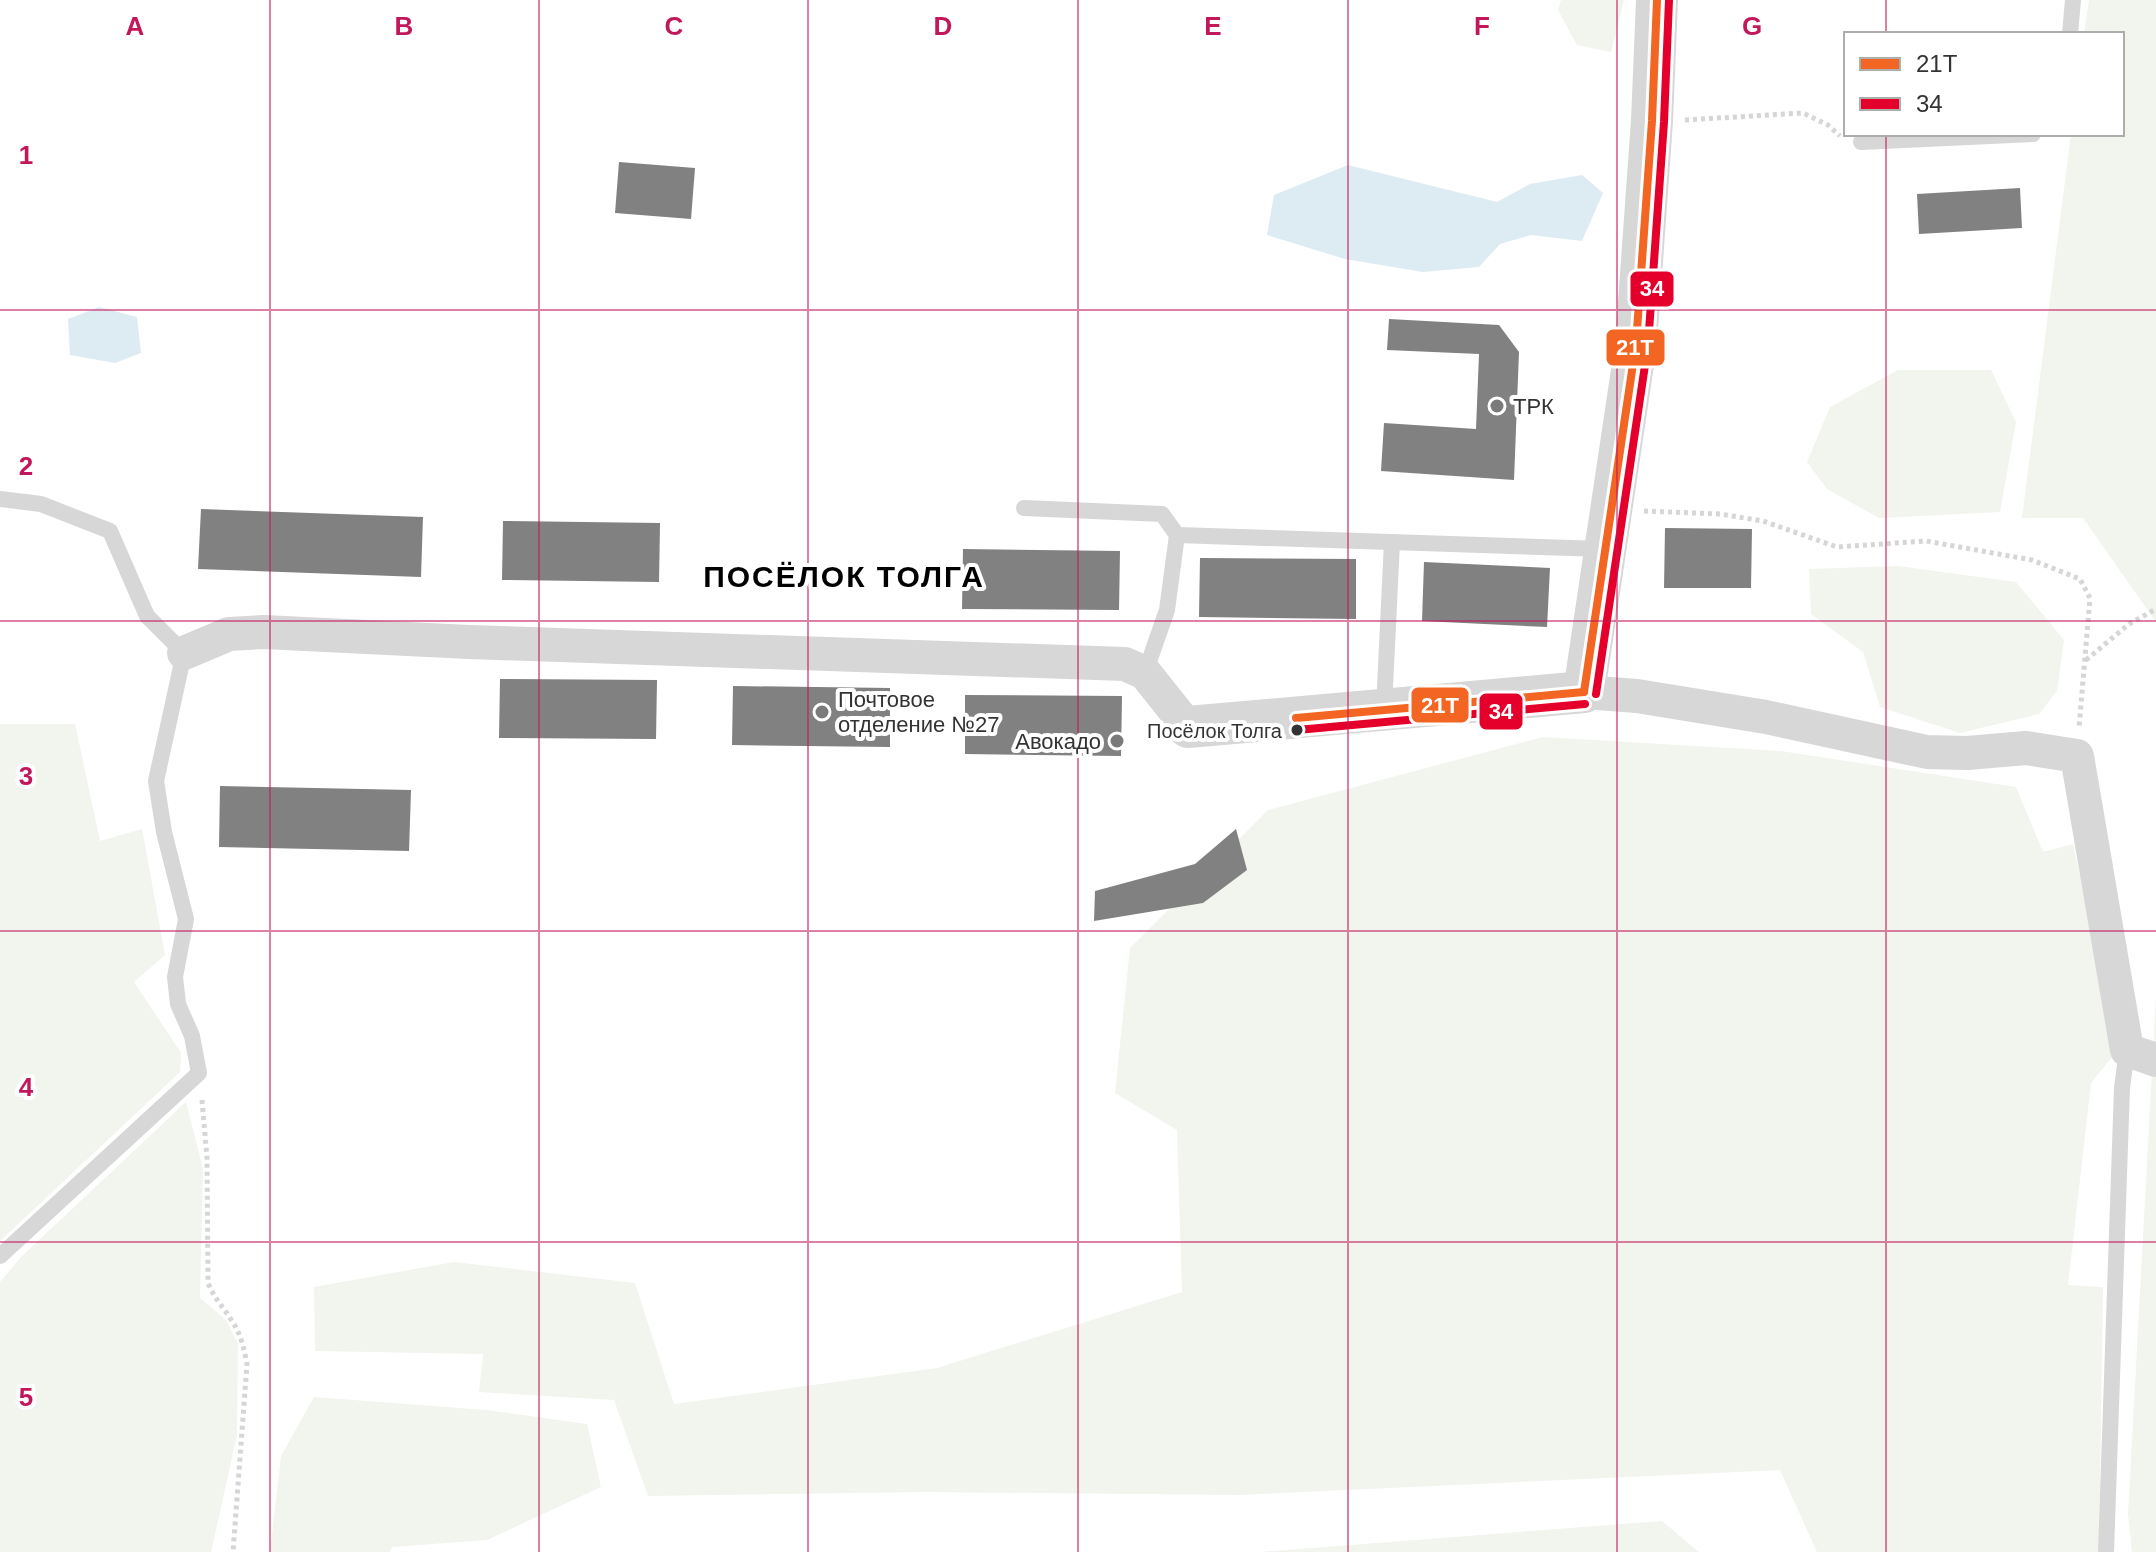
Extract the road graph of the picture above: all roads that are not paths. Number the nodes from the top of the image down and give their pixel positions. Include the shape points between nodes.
1 (1657, 0) edge
2 (2073, 0) edge
3 (2070, 32) edge
4 (1990, 136) edge
5 (1861, 142) road end
6 (0, 499) edge
7 (1024, 508) dead end
8 (1608, 530) junction
9 (1177, 535) junction
10 (1392, 542) junction
11 (184, 653) junction
12 (1145, 673) junction
13 (1584, 692) junction
14 (1384, 710) junction
15 (1188, 727) joint
16 (2141, 1055) edge
17 (0, 1256) edge
18 (2106, 1552) edge

1 - 8 street via 1636,344
2 - 3 lane
4 - 5 lane
6 - 11 lane via 41,504 110,531 147,616
7 - 9 lane via 1162,514
8 - 10 lane
8 - 13 street
9 - 10 lane
9 - 12 lane via 1167,610
10 - 14 lane
11 - 12 street via 229,634 264,632 1125,664
11 - 17 lane via 156,781 186,919 175,977 178,1004 192,1036 199,1073
12 - 15 street
13 - 14 street
13 - 16 street via 1766,717 1927,752 2026,748 2077,756
14 - 15 street
16 - 18 lane via 2122,1088

